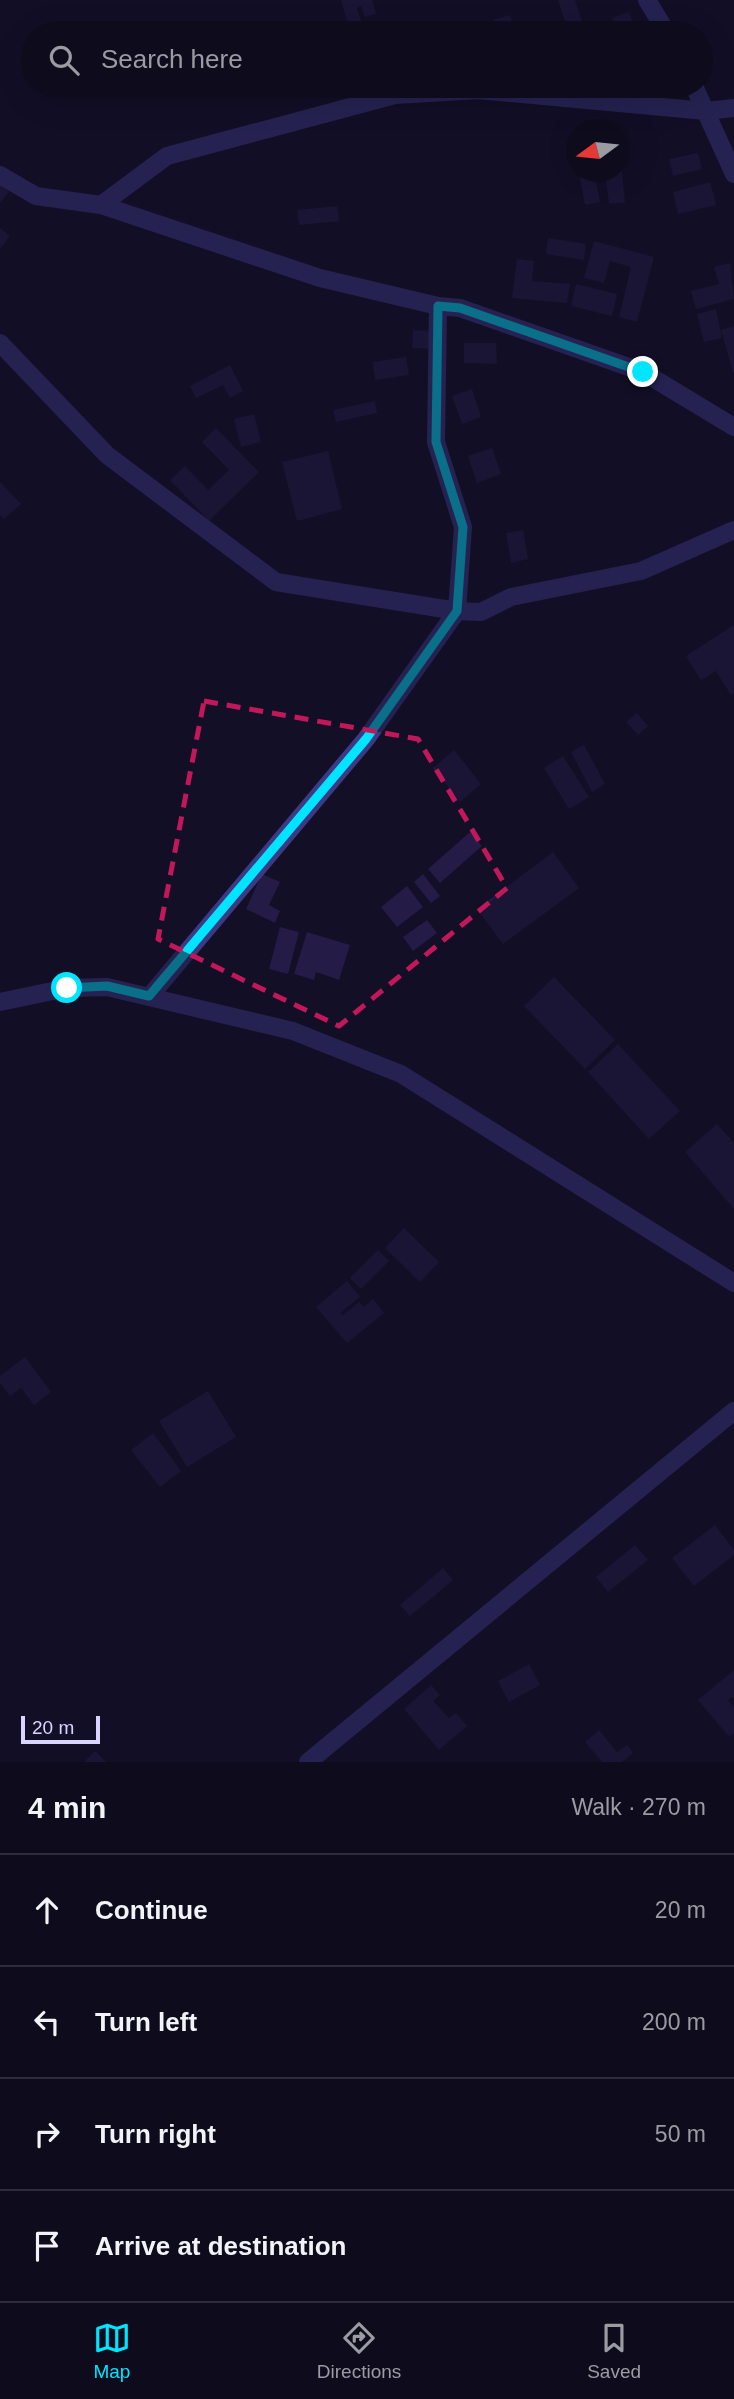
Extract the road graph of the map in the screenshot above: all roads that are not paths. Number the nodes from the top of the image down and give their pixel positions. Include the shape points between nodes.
1 (647, 0) edge
2 (660, 21) edge
3 (385, 98) edge
4 (565, 98) edge
5 (700, 98) edge
6 (734, 108) edge
7 (706, 111) junction
8 (734, 174) edge
9 (0, 175) edge
10 (101, 205) junction
11 (438, 306) junction
12 (0, 343) edge
13 (734, 427) edge
14 (734, 530) edge
15 (457, 611) junction
16 (149, 996) junction
17 (0, 1002) edge
18 (734, 1283) edge
19 (734, 1411) edge
20 (308, 1762) edge

1 - 2 street
3 - 10 street via 167,156
4 - 7 street
5 - 7 street
6 - 7 street
7 - 8 street
9 - 10 street via 36,196
10 - 11 street via 320,278
11 - 13 street via 460,308 643,372
11 - 15 street via 436,442 463,527
12 - 15 street via 107,455 276,582
14 - 15 street via 641,571 511,597 481,612
15 - 16 street via 366,739
16 - 17 street via 107,986 67,988
16 - 18 street via 293,1031 401,1074
19 - 20 street

